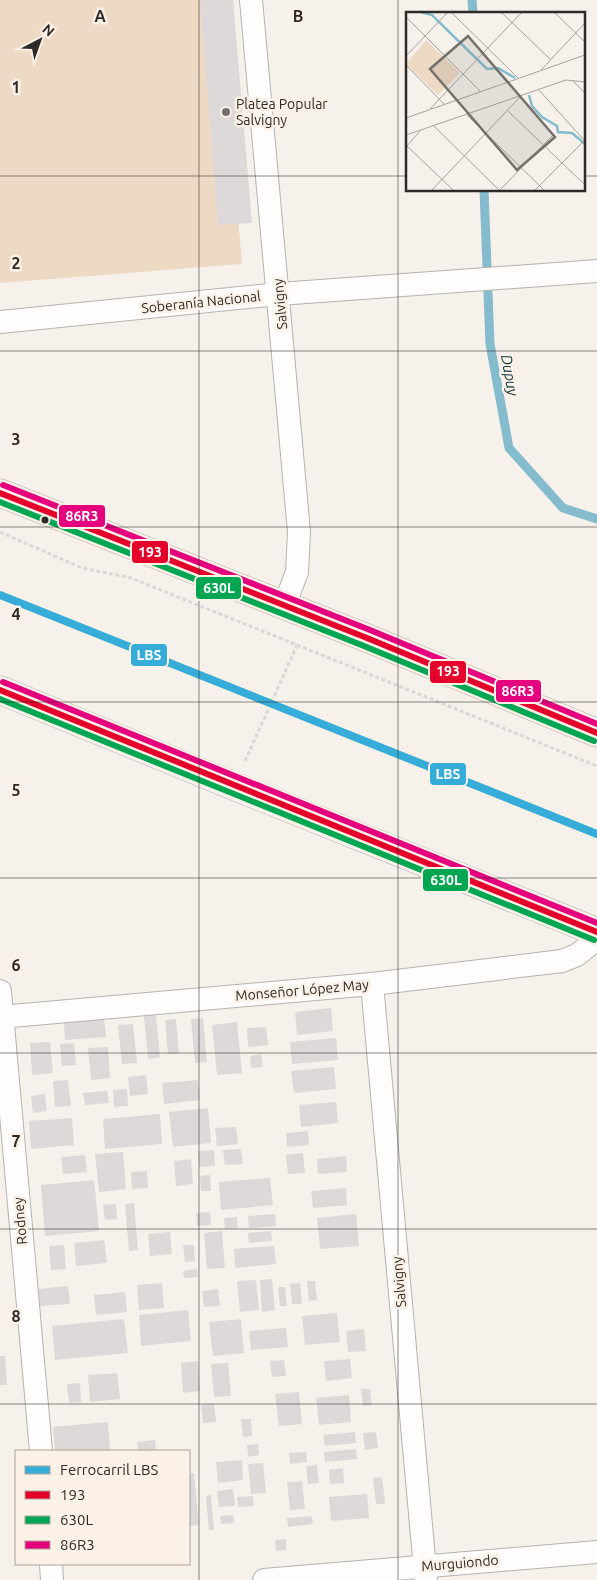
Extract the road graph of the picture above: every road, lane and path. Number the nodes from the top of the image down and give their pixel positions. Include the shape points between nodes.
1 (252, 0) edge
2 (597, 271) edge
3 (279, 294) junction
4 (0, 322) edge
5 (0, 493) edge
6 (0, 532) edge
7 (284, 606) junction
8 (310, 616) junction
9 (297, 645) junction
10 (0, 690) edge
11 (597, 732) edge
12 (597, 766) edge
13 (234, 786) junction
14 (597, 932) edge
15 (597, 939) edge
16 (372, 984) junction
17 (0, 991) edge
18 (1, 1017) edge
19 (41, 1450) edge
20 (597, 1552) edge
21 (51, 1565) edge
22 (425, 1573) edge
23 (52, 1580) edge
24 (264, 1580) edge

1 - 3 street, Salvigny
2 - 3 street, Soberanía Nacional
3 - 4 street, Soberanía Nacional
3 - 7 street, Salvigny via 299,532 296,572
5 - 7 main road
6 - 9 path via 82,568 131,578
7 - 8 main road
8 - 9 path
8 - 11 main road
9 - 12 path
9 - 13 path
10 - 13 main road
13 - 14 main road
15 - 16 street, Monseñor López May via 562,962
16 - 18 street, Monseñor López May
16 - 22 street, Salvigny
17 - 18 street, Rodney
18 - 19 street, Rodney
20 - 22 street, Murguiondo
21 - 23 street
22 - 24 street, Murguiondo

